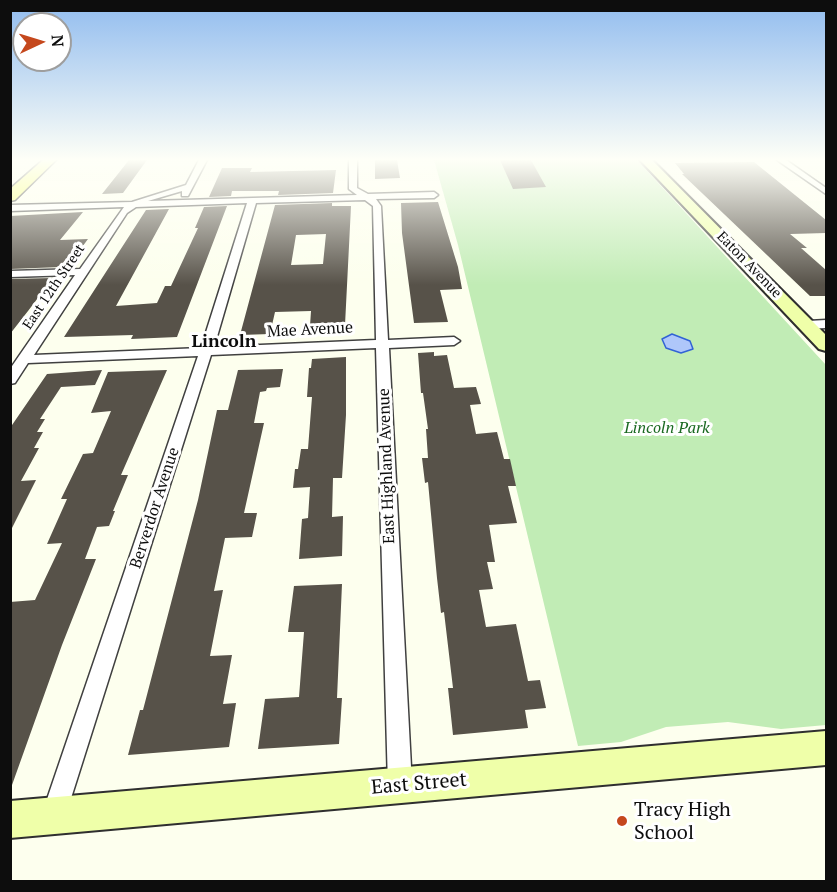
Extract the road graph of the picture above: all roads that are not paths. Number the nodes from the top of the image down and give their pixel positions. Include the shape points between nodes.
1 (252, 201) edge
2 (139, 202) edge
3 (229, 202) edge
4 (373, 202) edge
5 (687, 202) edge
6 (180, 203) joint
7 (131, 204) junction
8 (10, 208) edge
9 (82, 272) junction
10 (10, 274) edge
11 (826, 324) edge
12 (808, 326) junction
13 (454, 341) dead end
14 (382, 344) junction
15 (826, 345) edge
16 (206, 352) junction
17 (25, 359) junction
18 (10, 380) edge
19 (826, 748) edge
20 (400, 786) junction
21 (54, 815) junction
22 (10, 820) edge

1 - 16 street, Berverdor Avenue
2 - 7 street
3 - 6 street
4 - 14 street, East Highland Avenue via 377,206
5 - 12 street, Eaton Avenue
6 - 7 street
7 - 8 street
7 - 9 street, East 12th Street
9 - 10 street
9 - 17 street, East 12th Street
11 - 12 street
12 - 15 street, Eaton Avenue
13 - 14 street, Mae Avenue
14 - 16 street, Mae Avenue
14 - 20 street, East Highland Avenue
16 - 17 street, Mae Avenue
16 - 21 street, Berverdor Avenue
17 - 18 street, East 12th Street
19 - 20 street, East Street
20 - 21 street, East Street
21 - 22 street, East Street

